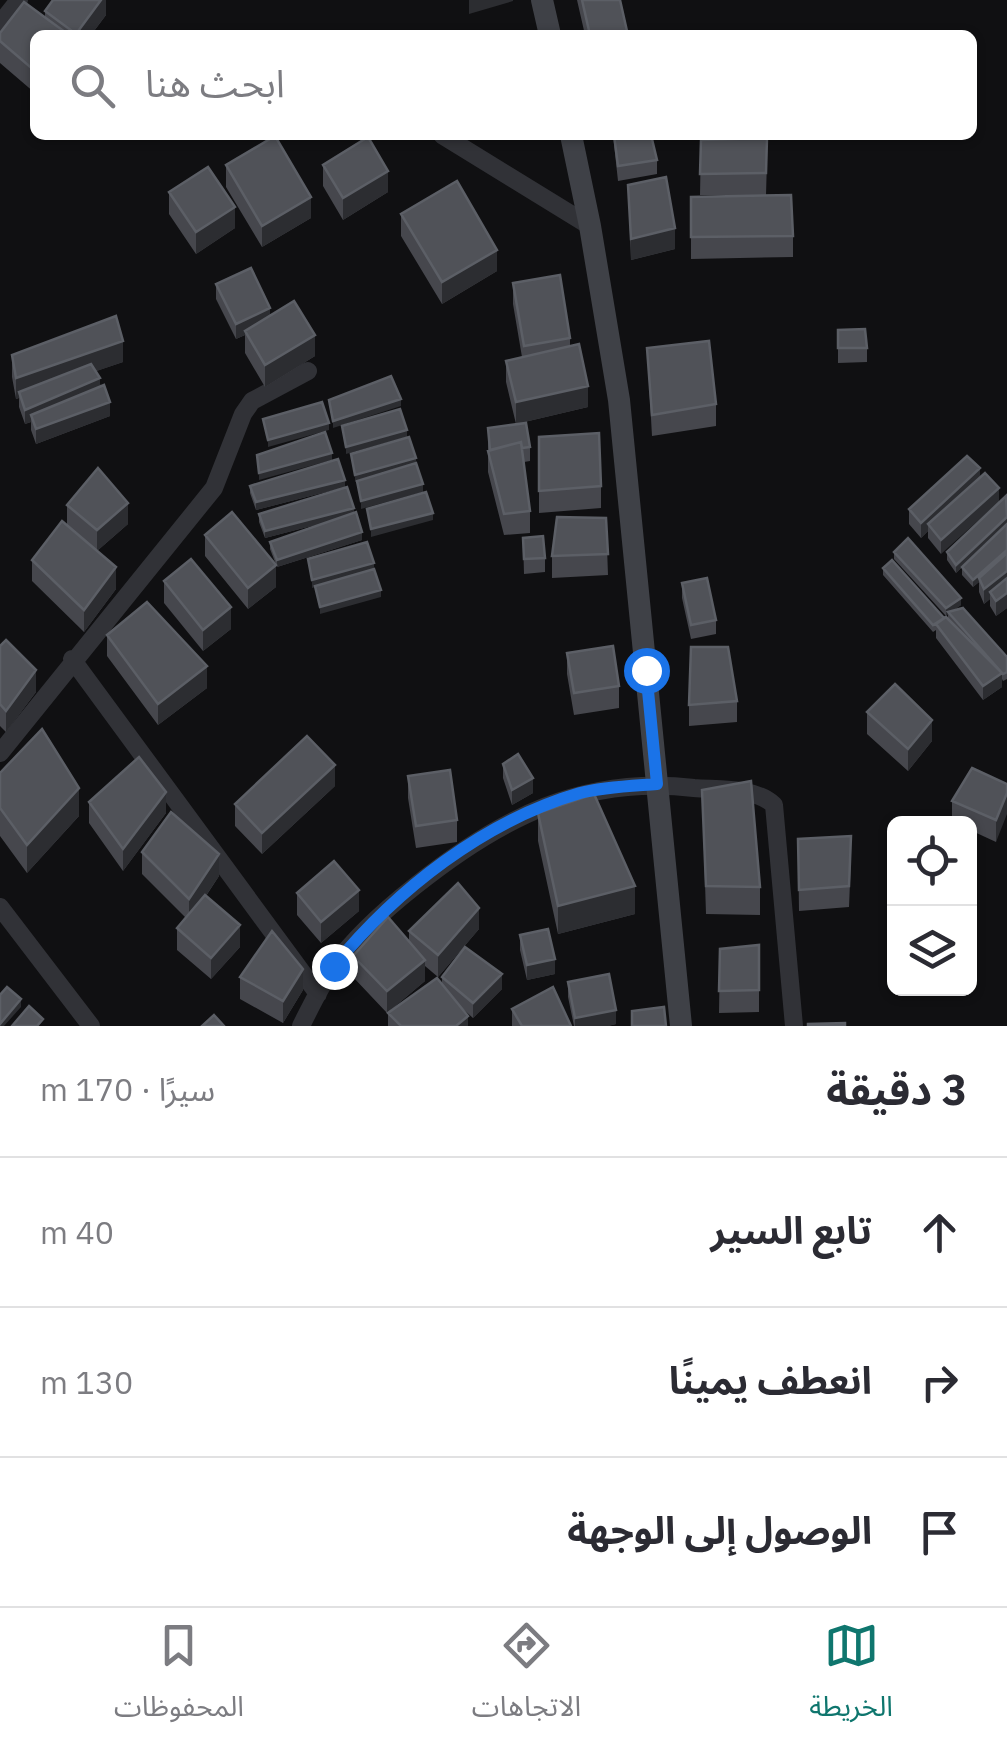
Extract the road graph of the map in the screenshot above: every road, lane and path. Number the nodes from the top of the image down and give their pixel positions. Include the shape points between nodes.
1 (19, 0) edge
2 (542, 0) edge
3 (0, 24) edge
4 (549, 30) edge
5 (450, 140) edge
6 (572, 140) edge
7 (590, 226) junction
8 (308, 371) dead end
9 (72, 660) junction
10 (0, 753) edge
11 (657, 784) junction
12 (0, 907) edge
13 (318, 994) junction
14 (91, 1026) edge
15 (300, 1026) edge
16 (681, 1026) edge
17 (794, 1026) edge

1 - 3 street
2 - 4 main road
5 - 7 street
6 - 7 main road
7 - 11 main road via 618,400
8 - 9 street via 252,401 214,488
9 - 10 street
9 - 13 street
11 - 13 street via 584,792 490,832 391,906 334,966
11 - 16 main road
11 - 17 street via 758,794 774,805
12 - 14 street
13 - 15 street

